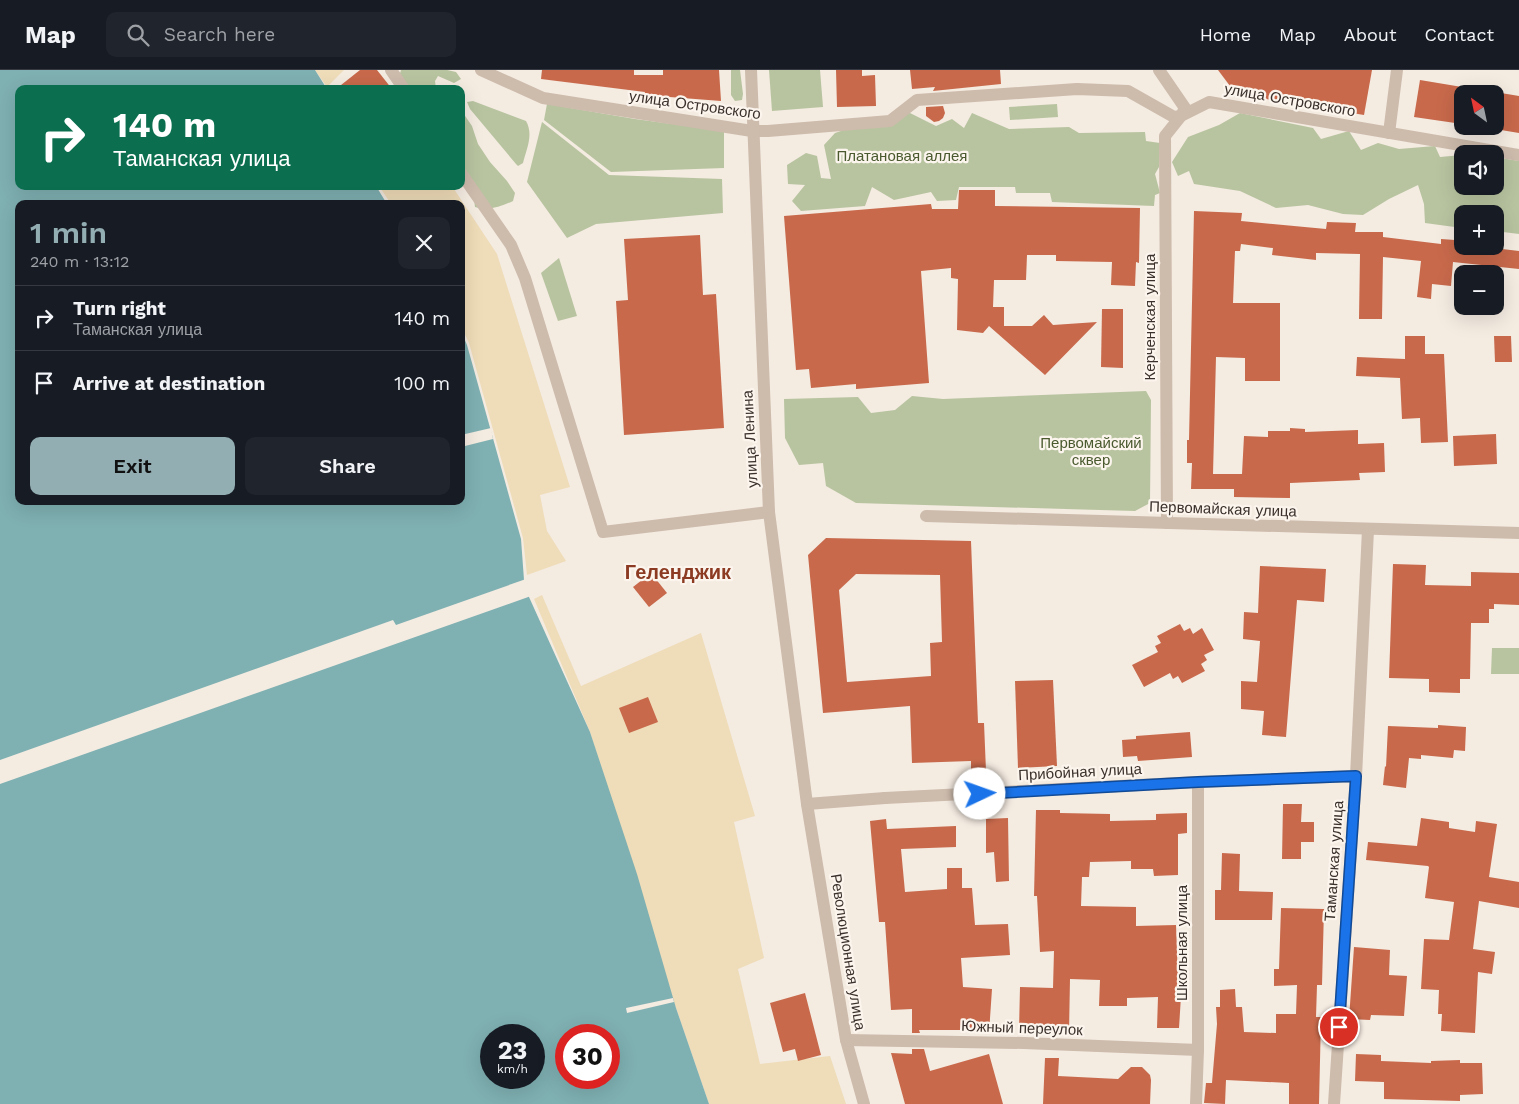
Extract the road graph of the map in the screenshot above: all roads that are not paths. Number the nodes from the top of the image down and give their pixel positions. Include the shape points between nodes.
1 (391, 70) edge
2 (481, 70) edge
3 (751, 70) edge
4 (1159, 70) edge
5 (1397, 70) edge
6 (401, 85) edge
7 (1181, 116) junction
8 (752, 131) junction
9 (1388, 133) junction
10 (1519, 155) edge
11 (465, 179) edge
12 (769, 512) junction
13 (926, 516) dead end
14 (1167, 523) junction
15 (1368, 530) junction
16 (1519, 533) edge
17 (1356, 776) junction
18 (1198, 782) junction
19 (807, 804) junction
20 (846, 1040) junction
21 (1198, 1050) junction
22 (864, 1104) edge
23 (1196, 1104) edge
24 (1334, 1104) edge

1 - 6 street
2 - 8 street, улица Островского via 543,98
3 - 8 street, улица Ленина
4 - 7 street via 1185,108
5 - 9 street
7 - 8 street, улица Островского via 1174,117 1128,92 1077,89 917,100 890,121
7 - 9 street, улица Островского via 1209,102
7 - 14 street, Керченская улица via 1165,136
8 - 12 street, улица Ленина
9 - 10 street, улица Островского
11 - 12 street via 510,245 525,278 603,532
12 - 19 street, улица Ленина
13 - 14 street, Первомайская улица
14 - 15 street, Первомайская улица
15 - 16 street, Первомайская улица
15 - 17 street, Таманская улица
17 - 18 street, Прибойная улица
17 - 24 street, Таманская улица
18 - 19 street, Прибойная улица
18 - 21 street, Школьная улица
19 - 20 street, Революционная улица
20 - 21 street, Южный переулок
20 - 22 street, Революционная улица
21 - 23 street, Школьная улица

